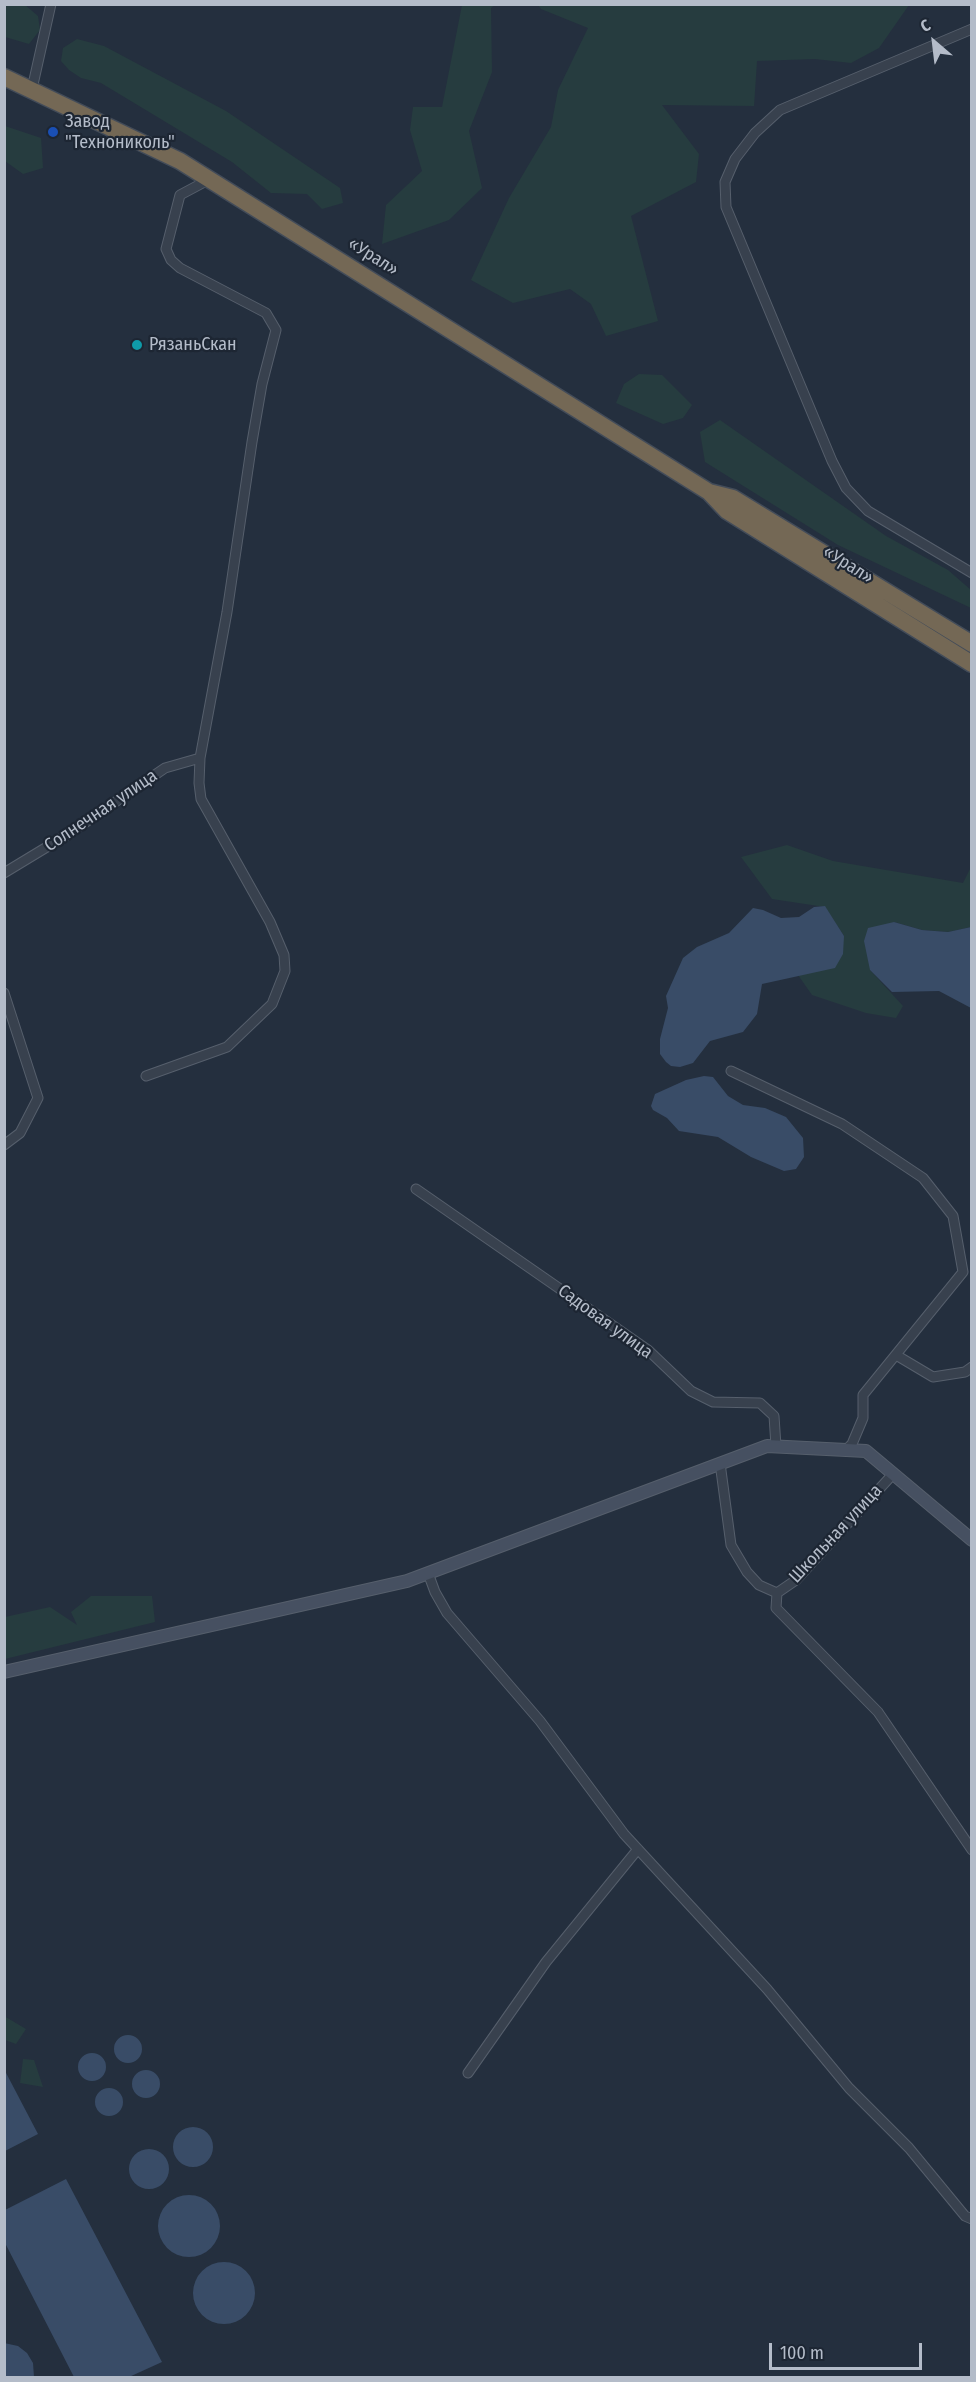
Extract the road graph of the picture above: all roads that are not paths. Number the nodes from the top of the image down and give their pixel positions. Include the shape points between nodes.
1 (51, 4) edge
2 (972, 29) edge
3 (5, 77) edge
4 (32, 89) junction
5 (210, 179) junction
6 (709, 492) junction
7 (972, 573) edge
8 (972, 644) edge
9 (972, 664) edge
10 (200, 758) junction
11 (4, 873) edge
12 (4, 993) edge
13 (732, 1071) dead end
14 (146, 1076) dead end
15 (4, 1145) edge
16 (416, 1189) dead end
17 (896, 1354) junction
18 (972, 1367) edge
19 (776, 1446) junction
20 (846, 1450) junction
21 (720, 1463) junction
22 (892, 1474) junction
23 (972, 1540) edge
24 (428, 1572) junction
25 (777, 1593) junction
26 (4, 1672) edge
27 (638, 1849) junction
28 (972, 1850) edge
29 (468, 2073) dead end
30 (972, 2219) edge

1 - 4 street
2 - 7 street via 780,110 735,159 725,182 726,207 846,488 867,511
3 - 4 highway, «Урал»
4 - 5 highway, «Урал» via 180,160
5 - 6 highway, «Урал»
5 - 10 street via 180,195 166,249 180,268 266,313 276,330 262,384
6 - 8 highway, «Урал» via 733,498
6 - 9 highway, «Урал» via 727,511
10 - 11 street, Солнечная улица via 165,768
10 - 14 street via 201,799 270,922 284,955 285,971 272,1004 227,1047
12 - 15 street via 38,1098 20,1133
13 - 17 street via 842,1124 922,1178 953,1216 963,1272
16 - 19 street, Садовая улица via 648,1350 691,1391 713,1402 760,1403 774,1416
17 - 18 street via 933,1377 965,1372
17 - 20 street via 863,1395 863,1418
19 - 20 street
19 - 21 street
20 - 22 street via 866,1451
21 - 24 street
21 - 25 street via 731,1545 759,1585
22 - 23 street
22 - 25 street, Школьная улица via 796,1580
24 - 26 street via 406,1581
24 - 27 street via 447,1612 540,1721
25 - 28 street via 776,1608 878,1712
27 - 29 street via 546,1962
27 - 30 street via 767,1989 849,2088 909,2148 965,2216

